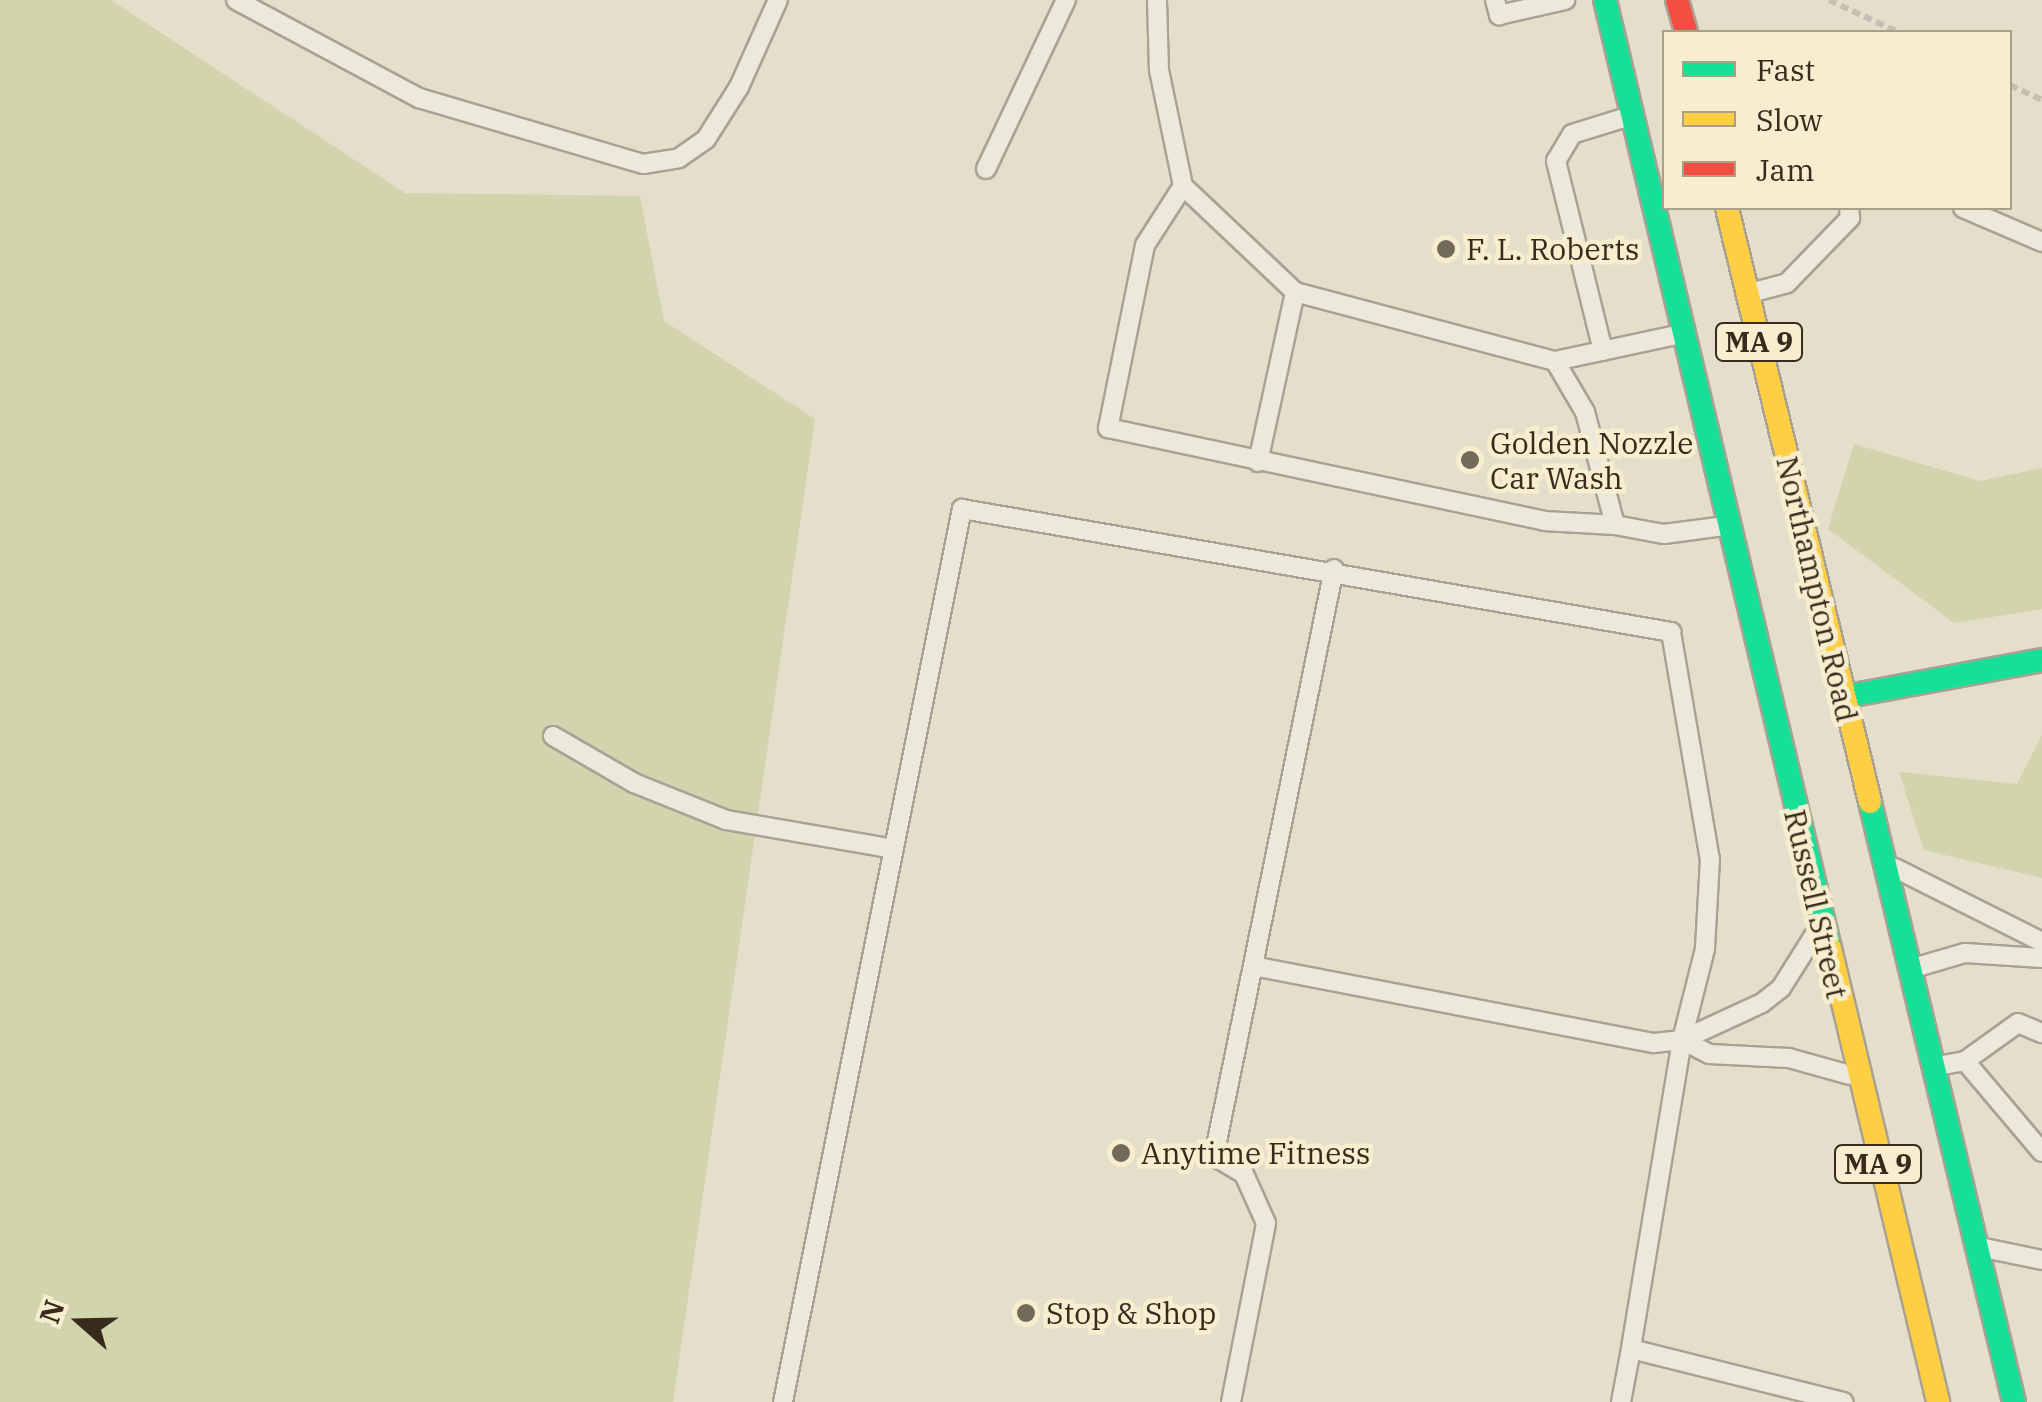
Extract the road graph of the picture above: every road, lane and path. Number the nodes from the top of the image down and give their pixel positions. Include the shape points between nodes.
1 (236, 0) edge
2 (778, 0) edge
3 (1066, 0) edge
4 (1156, 0) edge
5 (1495, 0) edge
6 (1565, 0) edge
7 (1605, 0) edge
8 (1677, 0) edge
9 (1829, 0) edge
10 (1685, 30) edge
11 (1894, 30) edge
12 (2012, 85) edge
13 (2042, 100) edge
14 (1634, 115) junction
15 (986, 169) dead end
16 (1184, 186) junction
17 (1728, 210) edge
18 (1848, 210) edge
19 (1968, 210) edge
20 (2042, 242) edge
21 (1295, 292) junction
22 (1747, 294) junction
23 (1687, 333) junction
24 (1603, 351) junction
25 (1555, 362) junction
26 (1258, 462) junction
27 (1615, 525) junction
28 (1730, 525) junction
29 (1334, 568) junction
30 (2042, 660) edge
31 (1843, 696) junction
32 (553, 736) dead end
33 (894, 848) junction
34 (1882, 862) junction
35 (1820, 925) junction
36 (2042, 942) edge
37 (2042, 958) edge
38 (1253, 966) junction
39 (1907, 970) junction
40 (2042, 1033) edge
41 (1682, 1040) junction
42 (1965, 1060) junction
43 (1931, 1068) junction
44 (1856, 1077) junction
45 (2042, 1152) edge
46 (1976, 1247) junction
47 (2042, 1260) edge
48 (1631, 1349) junction
49 (782, 1402) edge
50 (1231, 1402) edge
51 (1621, 1402) edge
52 (1844, 1402) edge
53 (1938, 1402) edge
54 (2014, 1402) edge

1 - 2 lane via 419,98 643,164 679,158 706,138 740,87
3 - 15 lane
4 - 16 lane via 1159,70
5 - 6 lane via 1500,15
7 - 14 main road, MA 9
8 - 10 main road
9 - 11 path
12 - 13 path
14 - 23 main road, MA 9
14 - 24 lane via 1572,134 1556,161
16 - 21 lane
16 - 26 lane via 1145,246 1108,428
17 - 22 main road, Northampton Road / MA 9
18 - 22 lane via 1850,218 1787,283
19 - 20 lane
21 - 25 lane
21 - 26 lane
22 - 31 main road, Northampton Road / MA 9
23 - 24 lane
23 - 28 main road, Russell Street / MA 9
24 - 25 lane
25 - 27 lane via 1585,412
26 - 27 lane via 1544,521
27 - 28 lane via 1664,534
28 - 35 main road, Russell Street / MA 9
29 - 33 lane via 962,509
29 - 38 lane
29 - 41 lane via 1671,632 1710,859 1705,949
30 - 31 main road
31 - 34 main road, Northampton Road / MA 9
32 - 33 lane via 634,783 726,820
33 - 49 lane
34 - 36 lane
34 - 39 main road, Northampton Road / MA 9
35 - 41 lane via 1780,988
35 - 44 main road, Russell Street / MA 9
37 - 39 lane via 1964,953
38 - 41 lane via 1636,1039
38 - 50 lane via 1214,1156 1244,1174 1266,1223
39 - 43 main road, MA 9
40 - 42 lane via 2018,1023
41 - 44 lane via 1709,1054 1789,1058
41 - 48 lane
42 - 43 lane
42 - 45 lane
43 - 46 main road, MA 9
44 - 53 main road, Russell Street / MA 9
46 - 47 lane
46 - 54 main road, MA 9
48 - 51 lane
48 - 52 lane

